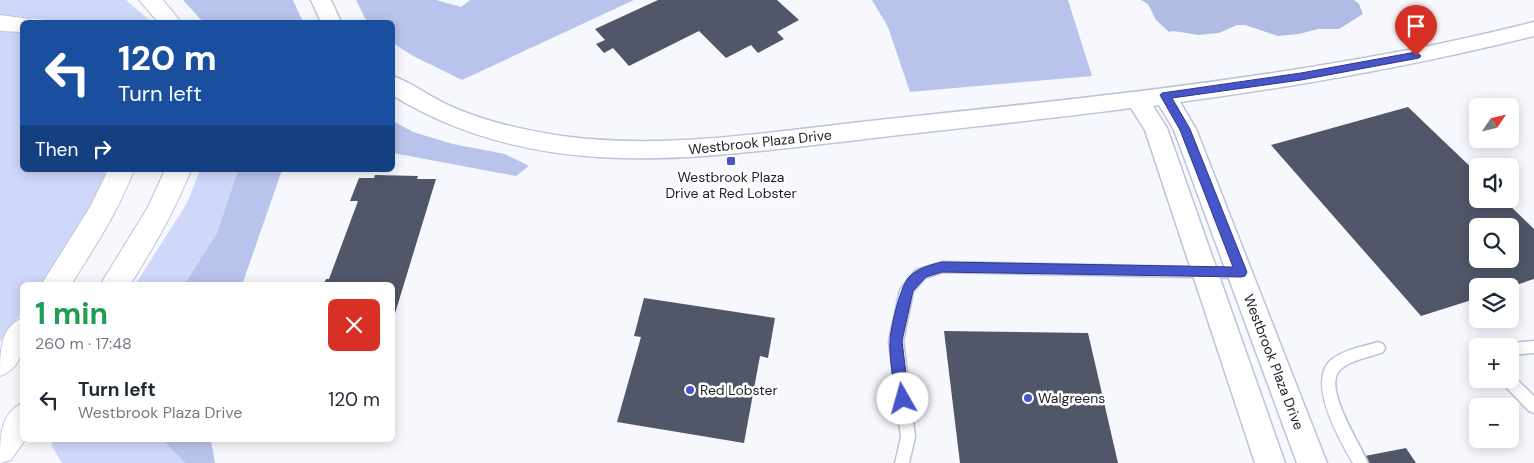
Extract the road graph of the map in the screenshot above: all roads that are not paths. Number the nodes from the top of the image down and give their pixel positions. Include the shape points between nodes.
1 (150, 0) edge
2 (321, 0) edge
3 (168, 20) edge
4 (330, 20) edge
5 (0, 23) edge
6 (20, 24) edge
7 (1534, 29) edge
8 (395, 86) edge
9 (1152, 97) junction
10 (120, 172) edge
11 (177, 172) edge
12 (1206, 272) junction
13 (1241, 272) junction
14 (57, 282) edge
15 (116, 282) edge
16 (20, 334) edge
17 (1534, 347) edge
18 (1378, 348) dead end
19 (1519, 348) edge
20 (0, 362) edge
21 (1517, 388) edge
22 (1534, 406) edge
23 (20, 421) edge
24 (0, 449) edge
25 (902, 463) edge
26 (1270, 463) edge
27 (1312, 463) edge
28 (1361, 463) edge

1 - 3 highway
2 - 4 street
5 - 6 highway
7 - 9 street via 1400,60
8 - 9 street, Westbrook Plaza Drive via 447,114 483,127 554,144 633,150 681,150
9 - 12 street via 1156,128
9 - 13 street, Westbrook Plaza Drive via 1185,129
10 - 14 highway via 90,230
11 - 15 highway via 164,203
12 - 13 lane
12 - 25 lane via 942,267 921,274 907,290 896,341 908,437
12 - 26 street
13 - 27 street, Westbrook Plaza Drive
16 - 20 highway
17 - 19 lane
18 - 28 lane via 1349,357 1332,368 1329,376 1335,412
21 - 22 lane
23 - 24 highway

